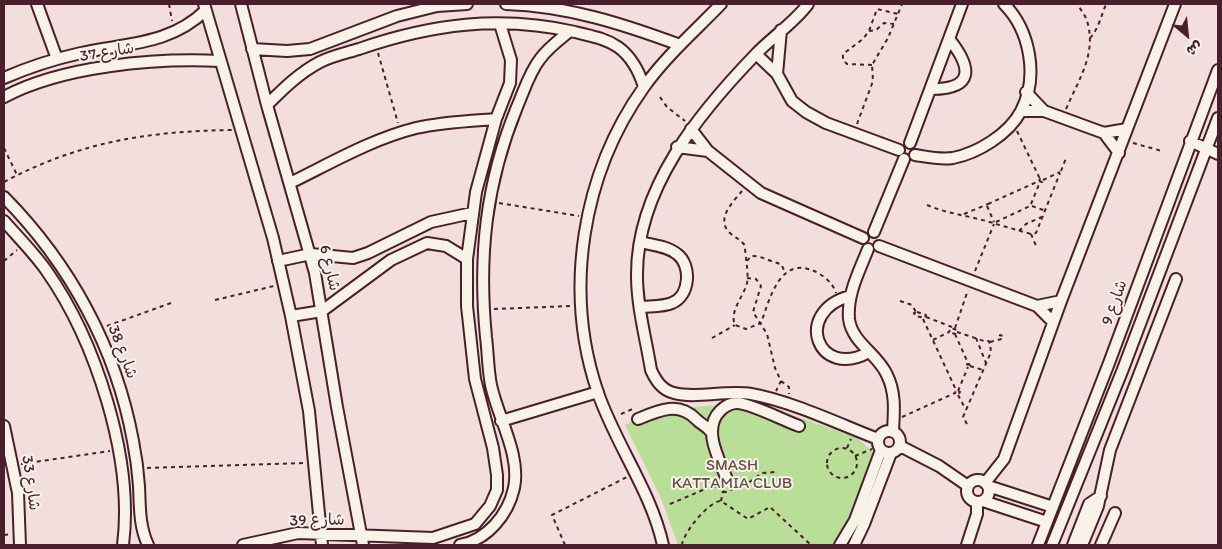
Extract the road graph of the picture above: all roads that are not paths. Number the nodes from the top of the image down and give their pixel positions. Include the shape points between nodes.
1 (37, 4) edge
2 (241, 4) edge
3 (467, 4) edge
4 (506, 4) edge
5 (517, 4) edge
6 (721, 4) edge
7 (808, 4) edge
8 (962, 4) edge
9 (1004, 4) edge
10 (1175, 4) edge
11 (205, 7) edge
12 (500, 24) junction
13 (781, 30) junction
14 (570, 31) junction
15 (950, 40) junction
16 (680, 45) junction
17 (252, 49) junction
18 (756, 54) junction
19 (57, 58) junction
20 (220, 61) junction
21 (1218, 70) edge
22 (778, 74) junction
23 (4, 78) edge
24 (644, 87) junction
25 (932, 89) junction
26 (1026, 92) junction
27 (4, 97) edge
28 (267, 105) junction
29 (1021, 111) junction
30 (1044, 111) junction
31 (1218, 118) edge
32 (496, 119) junction
33 (692, 128) junction
34 (1127, 129) junction
35 (1104, 133) junction
36 (1190, 141) junction
37 (910, 143) junction
38 (678, 147) junction
39 (1206, 149) junction
40 (708, 152) junction
41 (1118, 153) junction
42 (902, 154) junction
43 (1218, 154) edge
44 (915, 156) junction
45 (290, 183) junction
46 (4, 197) edge
47 (472, 213) junction
48 (4, 221) edge
49 (874, 232) junction
50 (863, 238) junction
51 (640, 242) junction
52 (879, 246) junction
53 (868, 249) junction
54 (311, 254) junction
55 (466, 259) junction
56 (278, 261) junction
57 (1176, 279) dead end
58 (850, 296) junction
59 (1061, 301) junction
60 (1037, 306) junction
61 (641, 307) junction
62 (322, 311) junction
63 (291, 316) junction
64 (1054, 322) junction
65 (869, 352) junction
66 (1109, 363) junction
67 (1123, 369) junction
68 (598, 392) junction
69 (750, 394) junction
70 (749, 406) junction
71 (638, 419) dead end
72 (501, 421) junction
73 (4, 426) edge
74 (799, 426) dead end
75 (893, 431) junction
76 (712, 433) junction
77 (900, 446) junction
78 (882, 447) junction
79 (730, 481) road end
80 (986, 485) junction
81 (968, 486) junction
82 (1101, 496) junction
83 (980, 502) junction
84 (1053, 507) junction
85 (1115, 513) dead end
86 (1047, 522) junction
87 (320, 534) junction
88 (363, 540) edge
89 (20, 545) edge
90 (123, 545) edge
91 (148, 545) edge
92 (243, 545) edge
93 (322, 545) edge
94 (460, 545) edge
95 (663, 545) edge
96 (840, 545) edge
97 (854, 545) edge
98 (967, 545) edge
99 (1038, 545) edge
100 (1052, 545) edge
101 (1073, 545) edge
102 (1082, 545) edge
103 (1101, 545) edge

1 - 19 street
2 - 17 street, شارع 6
3 - 17 street via 437,6 397,16 310,49
4 - 5 street
5 - 16 street via 567,10 609,20
6 - 16 street
7 - 13 street
8 - 15 street
9 - 26 street via 1020,25 1028,45 1031,62
10 - 34 street
11 - 19 street, شارع 37 via 192,23 161,38
11 - 20 street
12 - 14 street
12 - 28 street via 440,27 399,35 320,62 302,73
12 - 32 street, شارع 39 via 511,60 510,83
13 - 18 street
13 - 22 street
14 - 24 street via 604,39 618,47 634,65
14 - 72 street via 539,60 527,83 502,147 490,201 482,262 484,309 491,384
15 - 25 street
15 - 25 street via 966,64 966,73 955,86
16 - 24 street
17 - 28 street, شارع 6
18 - 22 street
18 - 33 street
19 - 23 street, شارع 37
20 - 27 street, شارع 37 via 162,61 84,72 33,85
20 - 56 street
21 - 36 street, شارع 9
22 - 42 street via 792,101 826,123
24 - 68 street via 616,134 604,162 588,218 581,266 582,306 586,350
25 - 37 street
26 - 29 street
26 - 30 street
28 - 45 street, شارع 6
29 - 30 street
29 - 44 street via 987,145 971,152 953,158
30 - 35 street
31 - 39 street, شارع 9
32 - 45 street via 444,123 401,132 362,147
32 - 47 street, شارع 39
33 - 38 street
33 - 40 street
34 - 35 street
34 - 41 street
35 - 41 street
36 - 39 street
36 - 66 street, شارع 9
37 - 42 street via 903,144
37 - 44 street via 916,148
38 - 40 street
38 - 51 street via 651,204
39 - 43 street
39 - 67 street, شارع 9
40 - 50 street via 761,193
41 - 59 street
42 - 44 street via 910,159
42 - 49 street
45 - 54 street, شارع 6
46 - 91 street, شارع 38 via 63,268 98,329 118,383 138,468 142,528
47 - 54 street via 431,222 353,258
47 - 55 street, شارع 39
48 - 90 street, شارع 38 via 46,271 84,337 111,413 119,449
49 - 50 street via 865,234
49 - 52 street via 880,238
50 - 53 street via 864,247
51 - 61 street via 637,275
51 - 61 street via 668,248 678,254 684,262 686,274 686,287 672,304
52 - 53 street
52 - 60 street
53 - 58 street
54 - 56 street
54 - 62 street, شارع 6
55 - 62 street via 446,246 426,243 391,260
55 - 88 street, شارع 39 via 467,306 475,379 493,448 497,490 490,506 475,524 460,531 433,538
56 - 63 street
57 - 82 street via 1110,450
58 - 65 street via 850,321 854,333
58 - 65 street via 829,305 816,326 817,339 823,350 841,361
59 - 60 street
59 - 64 street
60 - 64 street
61 - 69 street via 651,370 664,389 675,394
62 - 63 street
62 - 88 street, شارع 6
63 - 87 street via 309,411
64 - 80 street via 1004,459
65 - 75 street via 888,376 892,390
66 - 67 street
66 - 84 street, شارع 9
67 - 100 street, شارع 9
68 - 72 street
68 - 95 street via 648,503
69 - 70 street
69 - 78 street via 787,404
70 - 74 street
70 - 76 street via 737,403 726,406 717,414
71 - 76 street via 676,408 691,414
72 - 94 street via 513,460 514,487 499,520 484,536
73 - 89 street, شارع 33 via 18,493
75 - 77 street via 900,437
75 - 78 street via 884,432
76 - 79 street
77 - 78 street
77 - 81 street via 939,466
78 - 96 street via 855,520
78 - 97 street via 864,524
80 - 81 street via 975,480
80 - 83 street via 987,497
80 - 84 street
81 - 83 street via 969,499
82 - 101 street via 1089,504
82 - 102 street
83 - 86 street
83 - 98 street
84 - 86 street, شارع 9
85 - 103 street
86 - 99 street, شارع 9
87 - 88 street, شارع 39
87 - 92 street, شارع 39 via 298,533
87 - 93 street

